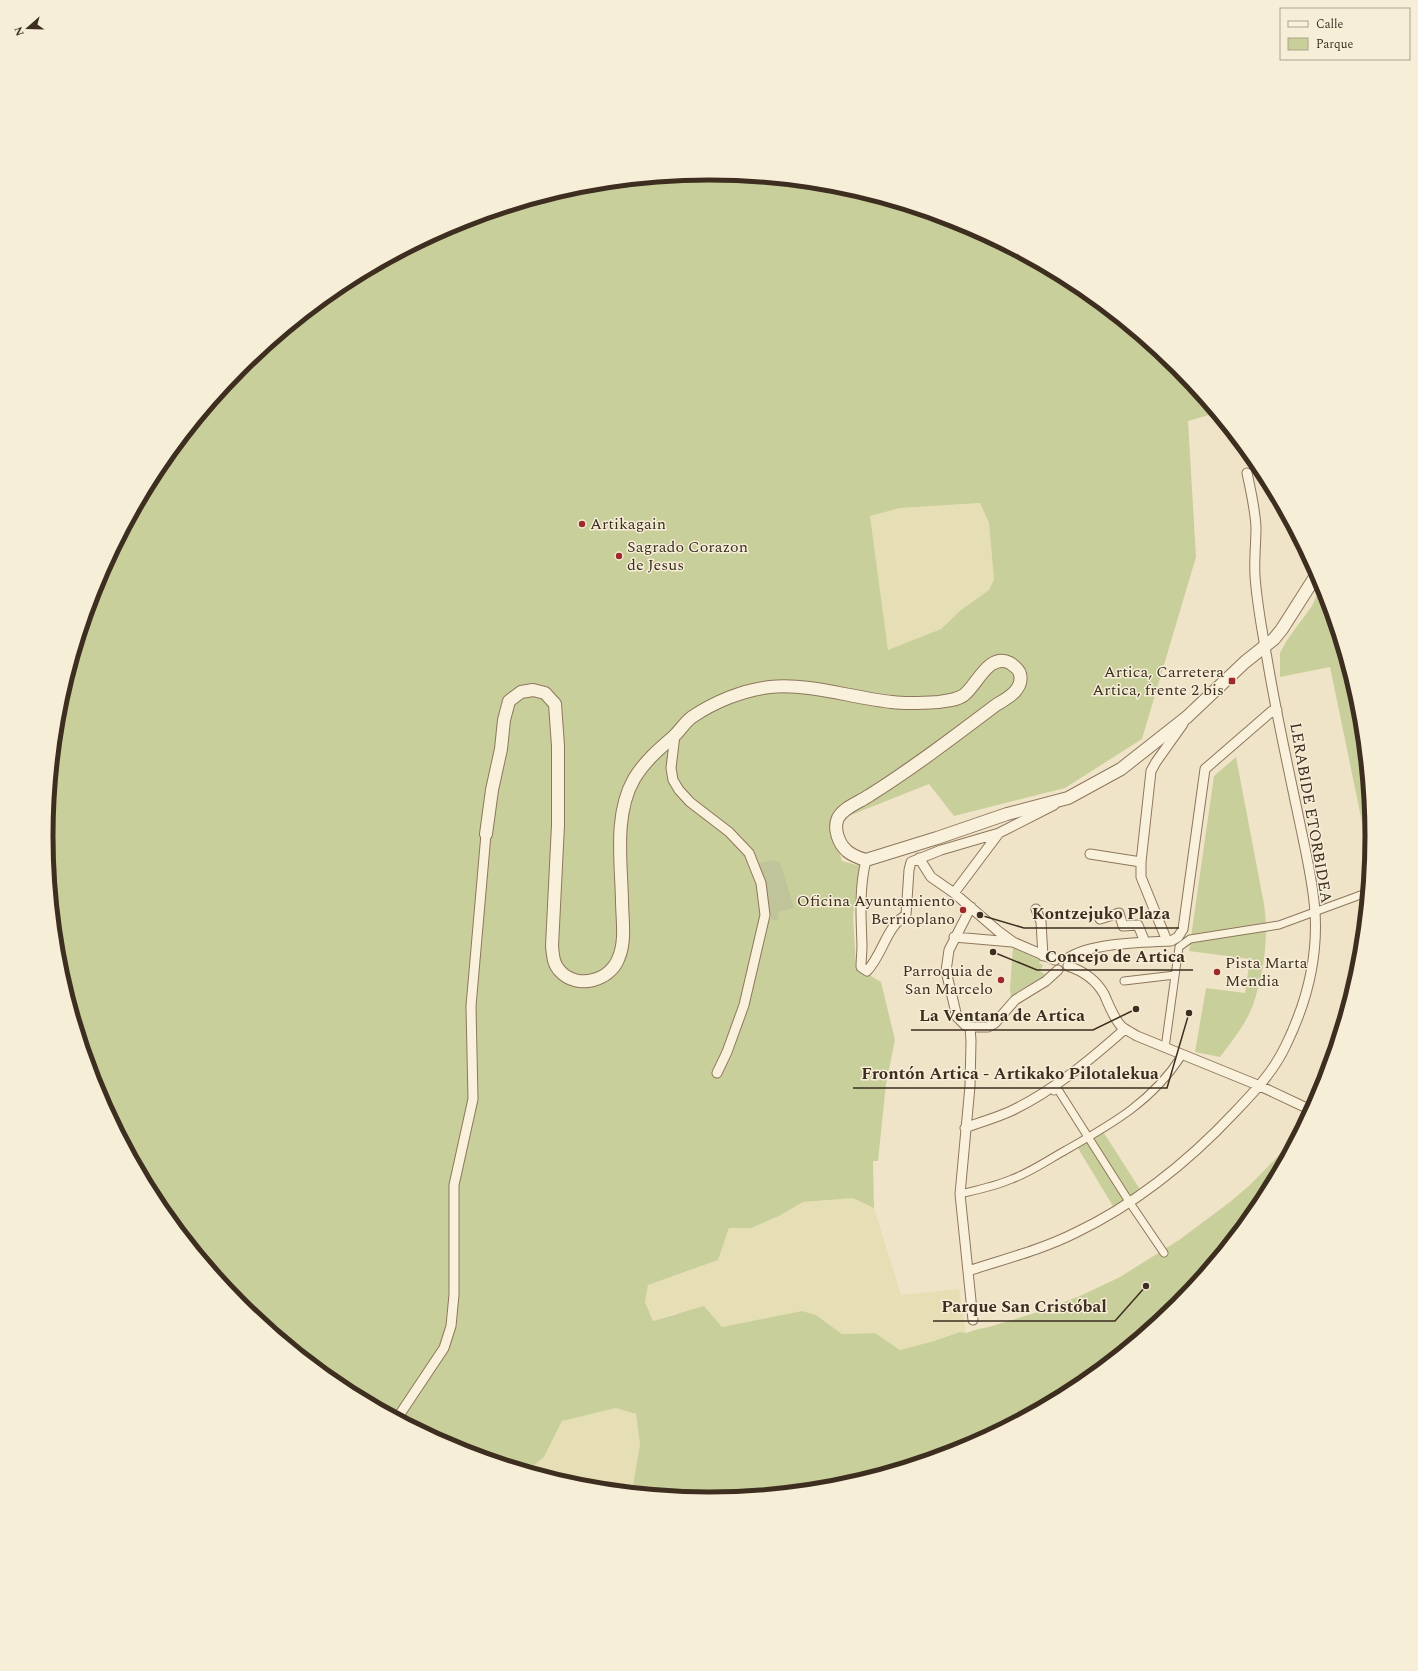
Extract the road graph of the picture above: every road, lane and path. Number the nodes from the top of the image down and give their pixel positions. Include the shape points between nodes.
1 (1247, 473) dead end
2 (1310, 573) edge
3 (1313, 580) edge
4 (1296, 608) junction
5 (1265, 646) junction
6 (1277, 710) junction
7 (1188, 717) junction
8 (675, 735) junction
9 (1060, 800) junction
10 (999, 833) junction
11 (486, 834) joint
12 (1090, 854) dead end
13 (919, 858) junction
14 (866, 860) junction
15 (1141, 862) junction
16 (954, 893) junction
17 (1362, 894) edge
18 (971, 907) junction
19 (1036, 909) dead end
20 (1315, 912) junction
21 (1100, 918) dead end
22 (954, 937) junction
23 (1167, 941) junction
24 (1013, 942) junction
25 (1145, 942) junction
26 (1043, 956) junction
27 (1054, 960) junction
28 (1068, 962) junction
29 (1058, 970) junction
30 (1175, 975) junction
31 (1124, 981) dead end
32 (970, 1027) junction
33 (1125, 1029) junction
34 (1165, 1048) junction
35 (1182, 1055) junction
36 (717, 1073) dead end
37 (1260, 1086) junction
38 (1052, 1087) junction
39 (1306, 1107) edge
40 (965, 1128) junction
41 (1089, 1138) junction
42 (960, 1194) junction
43 (1130, 1203) junction
44 (1164, 1253) dead end
45 (968, 1271) junction
46 (973, 1320) dead end
47 (400, 1414) edge

1 - 5 street, LERABIDE ETORBIDEA via 1256,526 1255,574
2 - 4 street
3 - 4 street
4 - 5 street via 1274,639
5 - 6 street, LERABIDE ETORBIDEA
5 - 7 street
6 - 20 street, LERABIDE ETORBIDEA via 1308,860
6 - 23 street via 1272,711 1205,769 1183,929 1178,937
7 - 9 street via 1121,769
7 - 15 street via 1151,771
8 - 11 street via 646,763 634,778 627,795 621,838 623,934 619,958 609,972 597,980 582,981 568,978 553,960 558,825 557,733 555,704 545,693 533,690 521,692 509,701
8 - 14 street via 681,726 710,706 769,687 815,690 893,702 939,702 962,696 990,665 1002,660 1009,662 1020,674 1020,682 1009,698 887,784 847,808 838,818 836,830 846,851
8 - 36 street via 671,768 674,780 690,802 729,832 749,852 761,884 765,915 744,1005
9 - 10 street
9 - 14 street via 1007,814
10 - 13 street
10 - 16 street
11 - 47 street via 471,1006 473,1099 454,1185 454,1295 451,1326 444,1348
12 - 15 street
13 - 14 street via 911,862 909,870 906,915 892,928 874,963 867,971 861,967 860,897
13 - 16 street via 931,876
15 - 23 street via 1141,877
16 - 18 street
17 - 20 street
18 - 22 street
18 - 24 street
19 - 26 street via 1041,922
20 - 30 street via 1279,925 1190,939 1179,947
20 - 37 street, LERABIDE ETORBIDEA via 1315,940 1306,996 1286,1046
21 - 25 street via 1119,913 1123,926 1138,925
22 - 24 street
22 - 32 street via 946,971 958,1017
23 - 25 street
24 - 26 street
25 - 28 street via 1113,944 1073,954
26 - 27 street
27 - 28 street via 1061,956
27 - 29 street via 1054,966
28 - 29 street via 1064,970
28 - 33 street via 1096,983 1108,1006
29 - 32 street via 1046,981 1015,1000 995,1024 988,1027
30 - 31 street
30 - 34 street
32 - 40 street via 970,1086
33 - 34 street
33 - 38 street via 1093,1057
34 - 35 street
35 - 37 street
35 - 41 street via 1171,1073 1153,1091 1122,1117
37 - 39 street
37 - 43 street, LERABIDE ETORBIDEA via 1211,1137
38 - 40 street via 1011,1111
38 - 41 street via 1054,1091 1057,1088
40 - 42 street
41 - 42 street via 1012,1180
41 - 43 street
42 - 45 street
43 - 44 street
43 - 45 street, LERABIDE ETORBIDEA via 1048,1245
45 - 46 street

